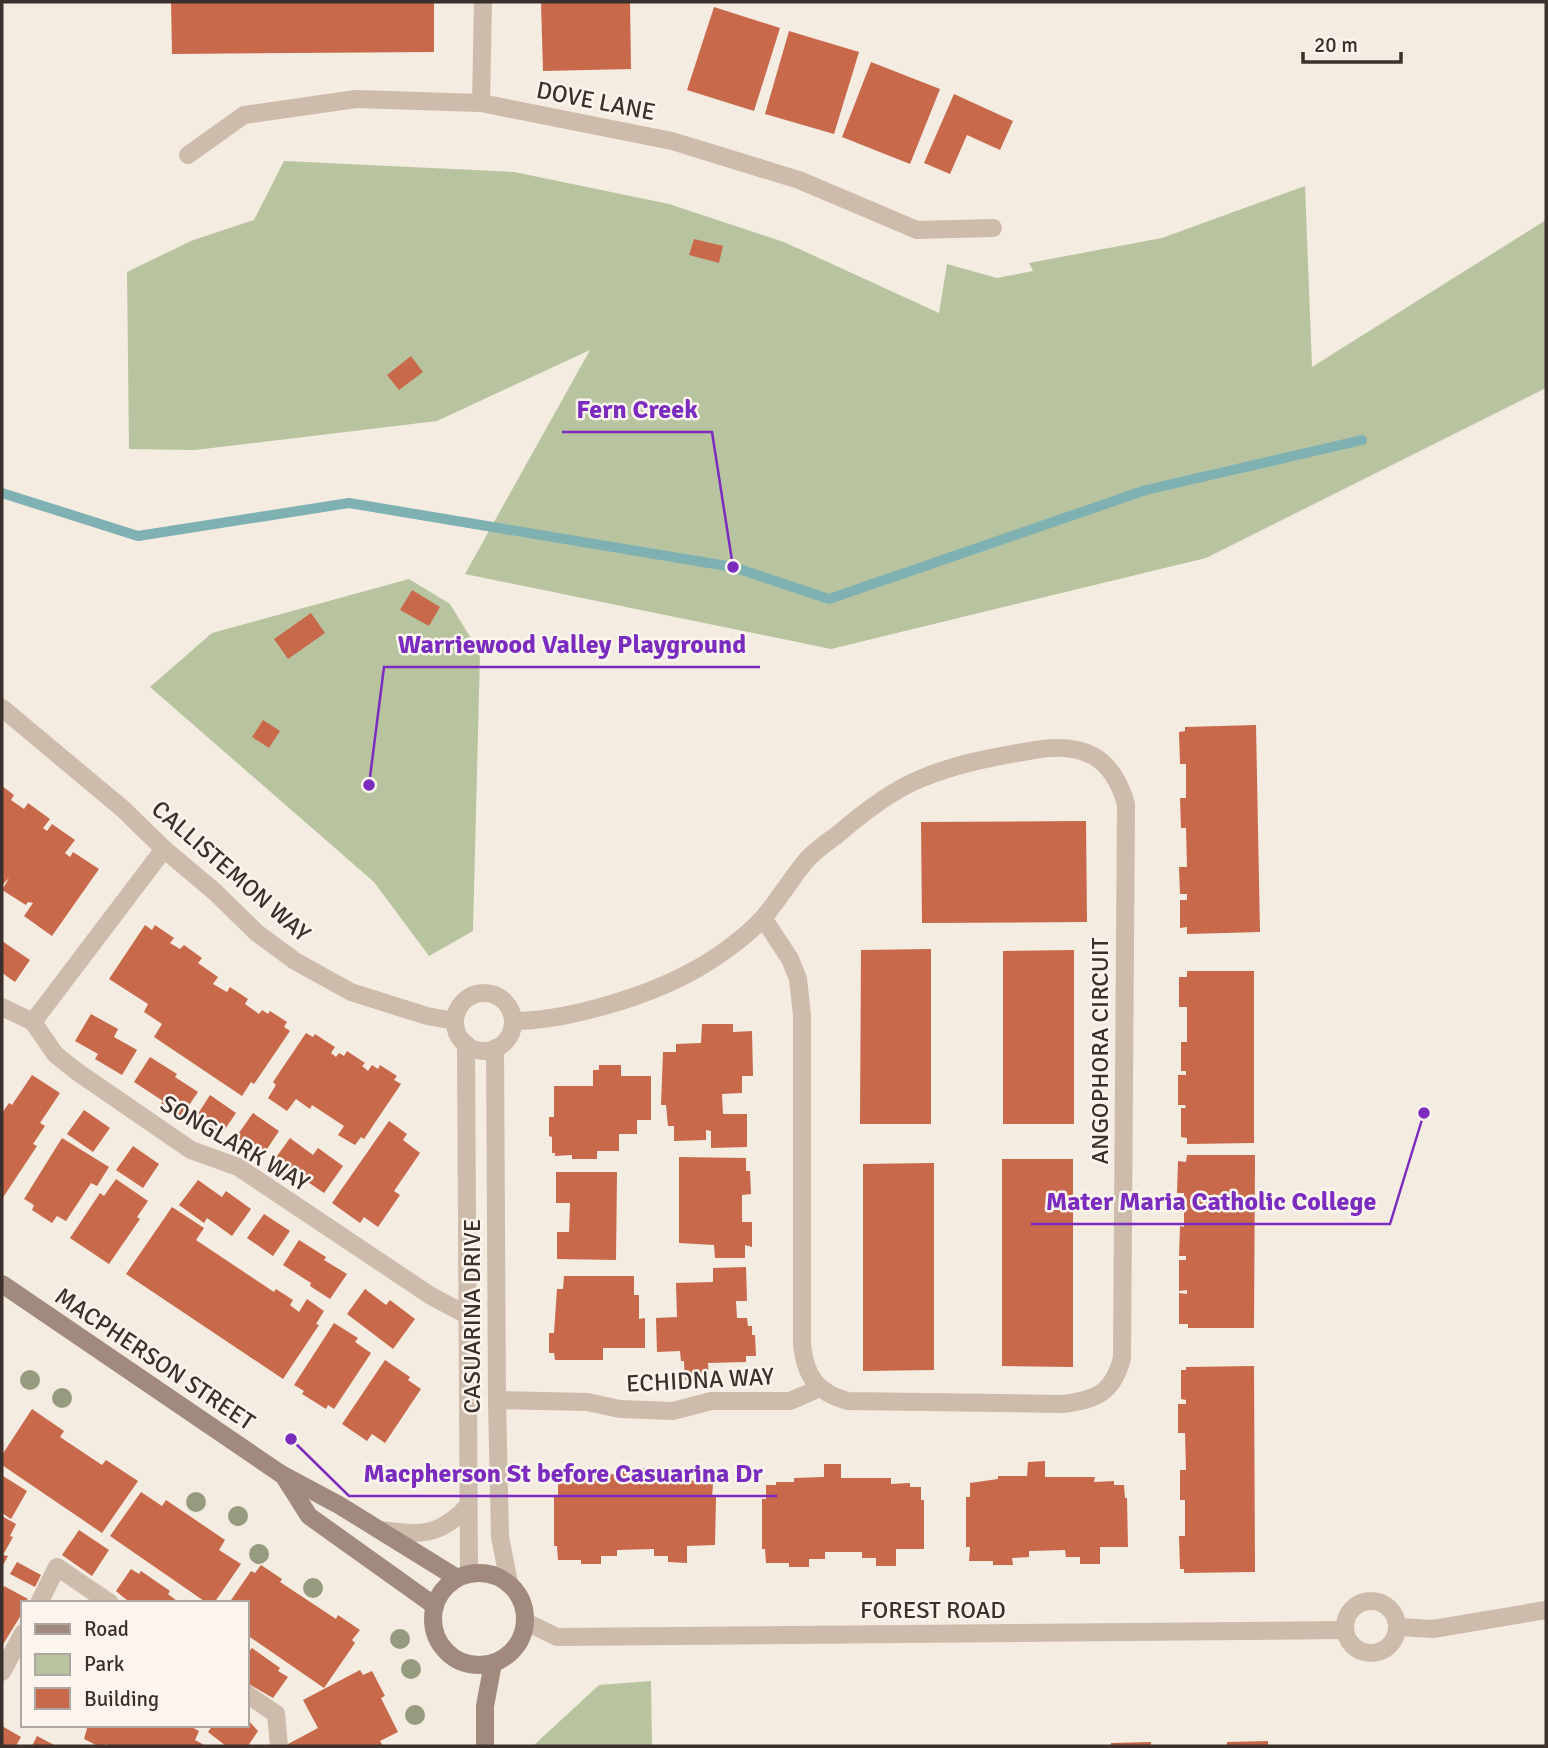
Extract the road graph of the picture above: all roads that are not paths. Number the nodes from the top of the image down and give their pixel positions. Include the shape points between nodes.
1 (483, 2) edge
2 (481, 103) junction
3 (188, 155) dead end
4 (993, 229) dead end
5 (2, 708) edge
6 (164, 849) junction
7 (763, 918) junction
8 (2, 1007) edge
9 (455, 1021) junction
10 (513, 1021) junction
11 (33, 1022) junction
12 (466, 1044) junction
13 (495, 1048) junction
14 (2, 1284) edge
15 (467, 1315) junction
16 (820, 1388) junction
17 (497, 1400) junction
18 (281, 1474) junction
19 (468, 1506) junction
20 (380, 1530) junction
21 (463, 1576) junction
22 (509, 1583) junction
23 (40, 1601) edge
24 (107, 1601) edge
25 (435, 1606) junction
26 (1546, 1610) edge
27 (526, 1622) junction
28 (1398, 1627) junction
29 (1345, 1630) junction
30 (21, 1637) edge
31 (493, 1663) junction
32 (2, 1672) edge
33 (248, 1695) edge
34 (279, 1746) edge
35 (485, 1746) edge

1 - 2 street
2 - 3 street, DOVE LANE via 356,99 244,115
2 - 4 street, DOVE LANE via 672,141 799,180 917,230
5 - 6 street, CALLISTEMON WAY
6 - 9 street, CALLISTEMON WAY via 295,961 351,992
6 - 11 street
7 - 10 street, ANGOPHORA CIRCUIT via 692,972 610,1005
7 - 16 street via 798,979 802,1015 802,1344 803,1360
7 - 16 street, ANGOPHORA CIRCUIT via 806,860 859,816 919,779 975,760 1049,748 1084,750 1110,768 1121,784 1126,804 1122,1358 1118,1373 1099,1395 1063,1404 848,1401
8 - 11 street
9 - 10 street via 462,1003 479,993 498,996
9 - 12 street
10 - 13 street via 508,1037
11 - 15 street, SONGLARK WAY via 55,1054 191,1150 238,1167 431,1296
12 - 13 street via 481,1050
12 - 15 street, CASUARINA DRIVE
13 - 17 street, CASUARINA DRIVE
14 - 18 street, MACPHERSON STREET
15 - 19 street, CASUARINA DRIVE
16 - 17 street, ECHIDNA WAY via 790,1401 711,1401 673,1411 620,1409 587,1402
17 - 22 street, CASUARINA DRIVE via 500,1537
18 - 20 street, MACPHERSON STREET
18 - 25 street, MACPHERSON STREET via 309,1516
19 - 20 street via 438,1530 416,1534
19 - 21 street, CASUARINA DRIVE
20 - 21 street, MACPHERSON STREET
21 - 22 street via 483,1572
21 - 25 street via 439,1595
22 - 27 street via 519,1594
23 - 24 street via 57,1567
25 - 31 street via 435,1634 452,1656 464,1663
26 - 28 street via 1433,1629
27 - 29 street, FOREST ROAD via 557,1637
27 - 31 street via 516,1647
28 - 29 street via 1389,1647 1368,1653 1357,1649
28 - 29 street via 1389,1608 1369,1601 1351,1610
30 - 32 street
31 - 35 street via 485,1706
33 - 34 street via 276,1714

